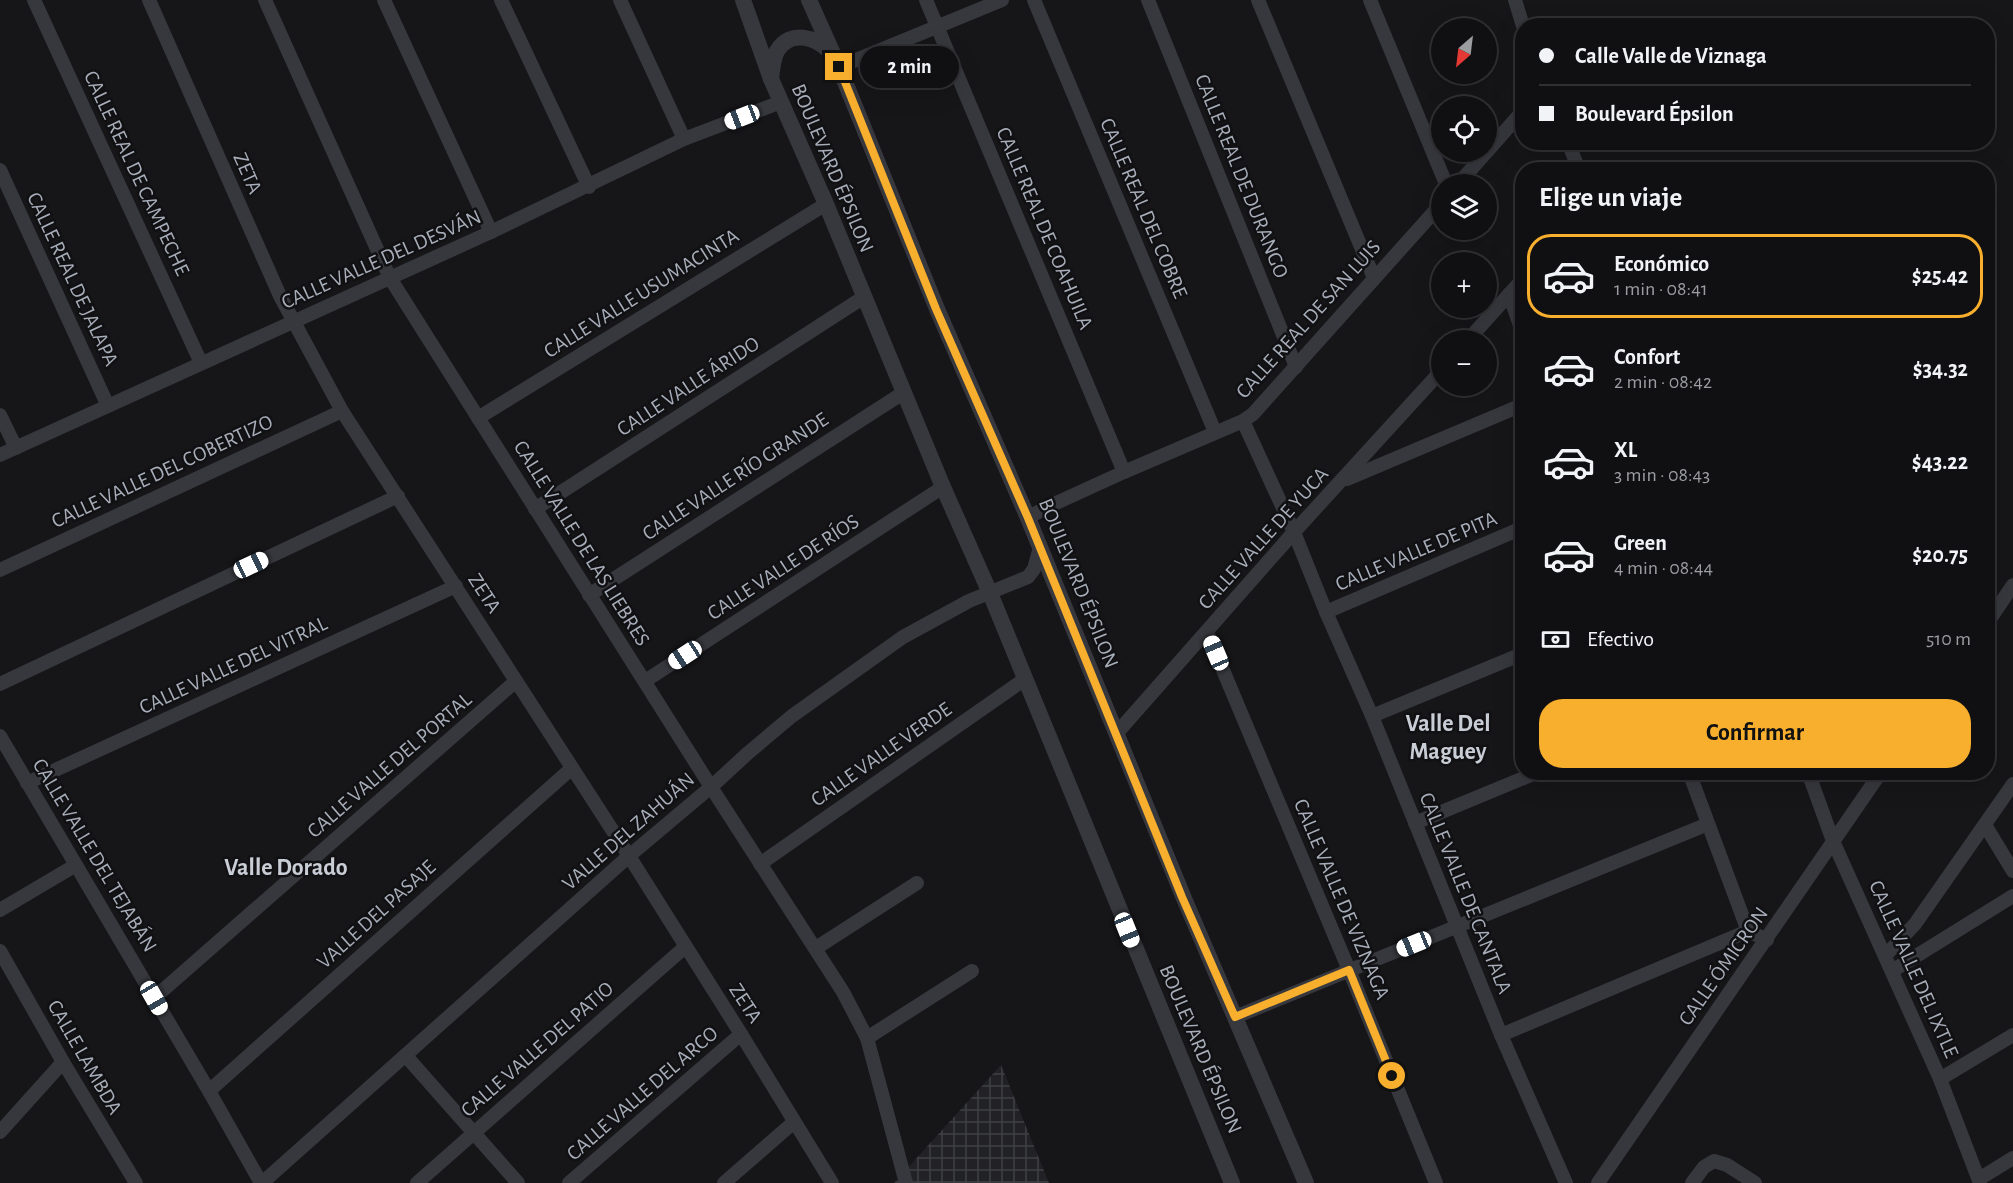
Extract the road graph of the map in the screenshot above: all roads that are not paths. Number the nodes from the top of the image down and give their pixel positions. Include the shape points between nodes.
1 (34, 0) edge
2 (149, 0) edge
3 (265, 0) edge
4 (384, 0) edge
5 (501, 0) edge
6 (620, 0) edge
7 (743, 0) edge
8 (809, 0) edge
9 (926, 0) edge
10 (1002, 0) edge
11 (1034, 0) edge
12 (1148, 0) edge
13 (1258, 0) edge
14 (1370, 0) edge
15 (1515, 0) edge
16 (1521, 18) edge
17 (938, 27) junction
18 (837, 62) junction
19 (771, 79) junction
20 (781, 102) junction
21 (1515, 120) edge
22 (684, 139) junction
23 (0, 170) edge
24 (1442, 174) edge
25 (1467, 174) edge
26 (589, 187) junction
27 (826, 204) junction
28 (1431, 215) edge
29 (491, 232) junction
30 (390, 278) junction
31 (1374, 278) junction
32 (1515, 288) edge
33 (1509, 294) junction
34 (864, 297) junction
35 (1515, 311) edge
36 (293, 322) junction
37 (1477, 330) edge
38 (201, 363) junction
39 (1296, 367) junction
40 (1431, 382) edge
41 (903, 393) junction
42 (108, 406) junction
43 (1515, 408) edge
44 (342, 411) junction
45 (0, 415) edge
46 (478, 418) junction
47 (1244, 421) junction
48 (1215, 432) junction
49 (16, 448) junction
50 (0, 455) edge
51 (1124, 472) junction
52 (1342, 481) junction
53 (943, 487) junction
54 (398, 496) junction
55 (535, 509) junction
56 (1028, 518) junction
57 (1515, 531) edge
58 (1293, 532) junction
59 (1040, 546) junction
60 (0, 570) edge
61 (2013, 585) edge
62 (456, 586) junction
63 (990, 593) junction
64 (589, 595) junction
65 (1326, 612) junction
66 (1995, 612) edge
67 (1207, 632) junction
68 (1515, 657) edge
69 (1025, 679) junction
70 (516, 681) junction
71 (645, 681) junction
72 (0, 684) edge
73 (1372, 716) junction
74 (1116, 734) junction
75 (0, 736) edge
76 (572, 768) junction
77 (1519, 780) edge
78 (1692, 780) edge
79 (1811, 780) edge
80 (1875, 780) edge
81 (27, 783) junction
82 (2013, 784) edge
83 (711, 787) junction
84 (1415, 823) junction
85 (1708, 824) junction
86 (1985, 825) junction
87 (1833, 841) junction
88 (629, 856) junction
89 (760, 864) junction
90 (76, 865) junction
91 (2013, 870) edge
92 (917, 883) dead end
93 (2013, 896) edge
94 (0, 910) edge
95 (1457, 927) junction
96 (1748, 931) junction
97 (1767, 940) junction
98 (685, 947) junction
99 (816, 948) junction
100 (0, 951) edge
101 (1885, 956) junction
102 (1349, 970) junction
103 (972, 971) dead end
104 (1892, 971) junction
105 (154, 998) junction
106 (1235, 1017) junction
107 (741, 1034) junction
108 (1501, 1035) junction
109 (2013, 1035) edge
110 (867, 1038) junction
111 (406, 1056) junction
112 (63, 1062) junction
113 (1940, 1079) junction
114 (209, 1091) junction
115 (794, 1122) junction
116 (0, 1132) edge
117 (473, 1132) junction
118 (2013, 1158) edge
119 (1979, 1181) edge
120 (135, 1183) edge
121 (261, 1183) edge
122 (417, 1183) edge
123 (518, 1183) edge
124 (569, 1183) edge
125 (724, 1183) edge
126 (832, 1183) edge
127 (906, 1183) edge
128 (1232, 1183) edge
129 (1306, 1183) edge
130 (1436, 1183) edge
131 (1566, 1183) edge
132 (1598, 1183) edge
133 (1692, 1183) edge
134 (1755, 1183) edge

1 - 38 street, CALLE REAL DE CAMPECHE
2 - 36 street, ZETA
3 - 30 street, CALLE VALLE DE LAS LIEBRES
4 - 29 street
5 - 26 street
6 - 22 street
7 - 19 street, BOULEVARD ÉPSILON
8 - 18 street, BOULEVARD ÉPSILON
9 - 17 street, CALLE REAL DE COAHUILA
10 - 17 street
11 - 48 street, CALLE REAL DEL COBRE
12 - 39 street, CALLE REAL DE DURANGO
13 - 31 street
14 - 24 street
15 - 16 street
17 - 18 street
17 - 51 street, CALLE REAL DE COAHUILA
18 - 19 street via 815,40 793,38 778,50
18 - 56 street, BOULEVARD ÉPSILON via 936,309
19 - 20 street, BOULEVARD ÉPSILON
20 - 22 street, CALLE VALLE DEL DESVÁN
20 - 27 street, BOULEVARD ÉPSILON
21 - 25 street
22 - 26 street, CALLE VALLE DEL DESVÁN
23 - 42 street, CALLE REAL DE JALAPA
26 - 29 street, CALLE VALLE DEL DESVÁN
27 - 34 street, BOULEVARD ÉPSILON
27 - 46 street, CALLE VALLE USUMACINTA
28 - 31 street, CALLE REAL DE SAN LUIS
29 - 30 street, CALLE VALLE DEL DESVÁN
30 - 36 street, CALLE VALLE DEL DESVÁN
30 - 46 street, CALLE VALLE DE LAS LIEBRES
31 - 39 street, CALLE REAL DE SAN LUIS
32 - 33 street
33 - 35 street
33 - 37 street
34 - 41 street, BOULEVARD ÉPSILON
34 - 55 street, CALLE VALLE ÁRIDO
36 - 38 street, CALLE VALLE DEL DESVÁN
36 - 44 street, ZETA
38 - 42 street, CALLE VALLE DEL DESVÁN
39 - 47 street, CALLE REAL DE SAN LUIS
40 - 52 street, CALLE VALLE DE YUCA
41 - 53 street, BOULEVARD ÉPSILON
41 - 64 street, CALLE VALLE RÍO GRANDE
42 - 49 street, CALLE VALLE DEL DESVÁN
43 - 52 street
44 - 54 street, ZETA
44 - 60 street, CALLE VALLE DEL COBERTIZO
45 - 49 street
46 - 55 street, CALLE VALLE DE LAS LIEBRES
47 - 48 street, CALLE REAL DE SAN LUIS
47 - 58 street, CALLE VALLE DE CANTALA
48 - 51 street, CALLE REAL DE SAN LUIS
49 - 50 street, CALLE VALLE DEL DESVÁN
51 - 56 street, CALLE REAL DE SAN LUIS
52 - 58 street, CALLE VALLE DE YUCA
53 - 63 street, BOULEVARD ÉPSILON
53 - 71 street, CALLE VALLE DE RÍOS
54 - 62 street, ZETA
54 - 72 street
55 - 64 street, CALLE VALLE DE LAS LIEBRES
56 - 59 street, BOULEVARD ÉPSILON
57 - 65 street, CALLE VALLE DE PITA
58 - 65 street, CALLE VALLE DE CANTALA
58 - 67 street, CALLE VALLE DE YUCA
59 - 63 street, VALLE DEL ZAHUÁN via 1028,577
59 - 74 street, BOULEVARD ÉPSILON
61 - 66 street
62 - 70 street, ZETA
62 - 81 street, CALLE VALLE DEL VITRAL
63 - 69 street, BOULEVARD ÉPSILON
63 - 83 street, VALLE DEL ZAHUÁN via 930,622 872,658 792,716
64 - 71 street, CALLE VALLE DE LAS LIEBRES
65 - 73 street, CALLE VALLE DE CANTALA
67 - 74 street, CALLE VALLE DE YUCA
67 - 102 street, CALLE VALLE DE VIZNAGA
68 - 73 street
69 - 89 street, CALLE VALLE VERDE
69 - 128 street, BOULEVARD ÉPSILON
70 - 76 street, ZETA
70 - 105 street, CALLE VALLE DEL PORTAL
71 - 83 street, CALLE VALLE DE LAS LIEBRES
73 - 84 street, CALLE VALLE DE CANTALA
74 - 106 street, BOULEVARD ÉPSILON
75 - 81 street, CALLE VALLE DEL TEJABÁN
76 - 88 street, ZETA
76 - 114 street, VALLE DEL PASAJE
77 - 84 street
78 - 85 street
79 - 87 street, CALLE VALLE DEL IXTLE
80 - 87 street, CALLE ÓMICRON
81 - 90 street, CALLE VALLE DEL TEJABÁN
82 - 86 street
83 - 88 street, VALLE DEL ZAHUÁN
83 - 89 street, CALLE VALLE DE LAS LIEBRES
84 - 95 street, CALLE VALLE DE CANTALA
85 - 95 street
85 - 96 street
86 - 91 street
86 - 101 street via 1915,924
87 - 97 street, CALLE ÓMICRON
87 - 101 street, CALLE VALLE DEL IXTLE
88 - 98 street, ZETA
88 - 111 street, VALLE DEL ZAHUÁN
89 - 99 street, CALLE VALLE DE LAS LIEBRES
90 - 94 street
90 - 105 street, CALLE VALLE DEL TEJABÁN
92 - 99 street
93 - 104 street
95 - 102 street
95 - 108 street, CALLE VALLE DE CANTALA
96 - 97 street
96 - 108 street
97 - 132 street, CALLE ÓMICRON
98 - 107 street, ZETA
98 - 117 street, CALLE VALLE DEL PATIO
99 - 110 street, CALLE VALLE DE LAS LIEBRES
100 - 112 street, CALLE LAMBDA
101 - 104 street, CALLE VALLE DEL IXTLE
102 - 106 street
102 - 130 street, CALLE VALLE DE VIZNAGA
103 - 110 street
104 - 113 street, CALLE VALLE DEL IXTLE
105 - 114 street, CALLE VALLE DEL TEJABÁN
106 - 129 street, BOULEVARD ÉPSILON
107 - 115 street, ZETA
107 - 124 street, CALLE VALLE DEL ARCO
108 - 131 street, CALLE VALLE DE CANTALA
109 - 113 street
110 - 127 street, CALLE VALLE DE LAS LIEBRES
111 - 117 street
111 - 121 street, VALLE DEL ZAHUÁN
112 - 116 street
112 - 120 street, CALLE LAMBDA
113 - 119 street, CALLE VALLE DEL IXTLE
114 - 121 street, CALLE VALLE DEL TEJABÁN
115 - 125 street
115 - 126 street, ZETA
117 - 122 street, CALLE VALLE DEL PATIO
117 - 123 street
118 - 119 street
133 - 134 street via 1714,1161

